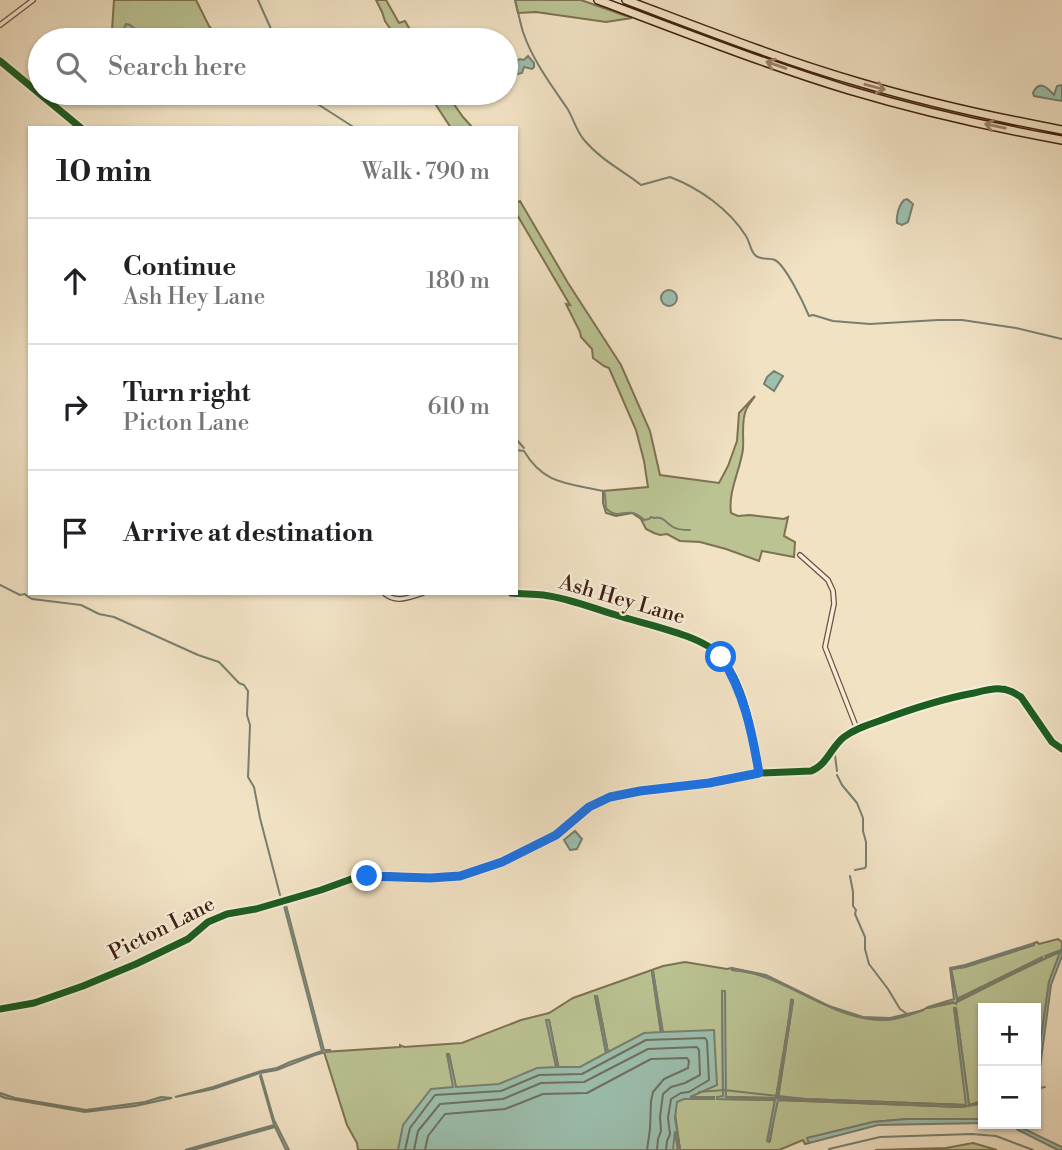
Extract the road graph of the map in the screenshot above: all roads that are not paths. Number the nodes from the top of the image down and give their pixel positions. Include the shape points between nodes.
1 (33, 0) edge
2 (598, 0) edge
3 (626, 0) edge
4 (0, 24) edge
5 (0, 61) edge
6 (28, 84) edge
7 (53, 105) edge
8 (79, 126) edge
9 (1062, 130) edge
10 (1062, 140) edge
11 (800, 555) dead end
12 (518, 593) edge
13 (386, 595) edge
14 (415, 595) edge
15 (857, 729) junction
16 (1062, 749) edge
17 (759, 773) junction
18 (0, 1009) edge

1 - 4 street
10 -> 2 highway via 936,114 848,89
3 -> 9 highway via 856,81 979,114
5 - 6 street
7 - 8 street
11 - 15 street via 828,580 833,591 825,648
12 - 17 street, Ash Hey Lane via 578,603 712,648 731,671 744,703
13 - 14 street via 396,600
15 - 16 street, Picton Lane via 939,700 999,688 1021,697 1052,742
15 - 17 street, Picton Lane via 844,737 817,769
17 - 18 street, Picton Lane via 610,797 589,807 556,835 502,862 460,876 357,877 227,914 136,964 34,1003

